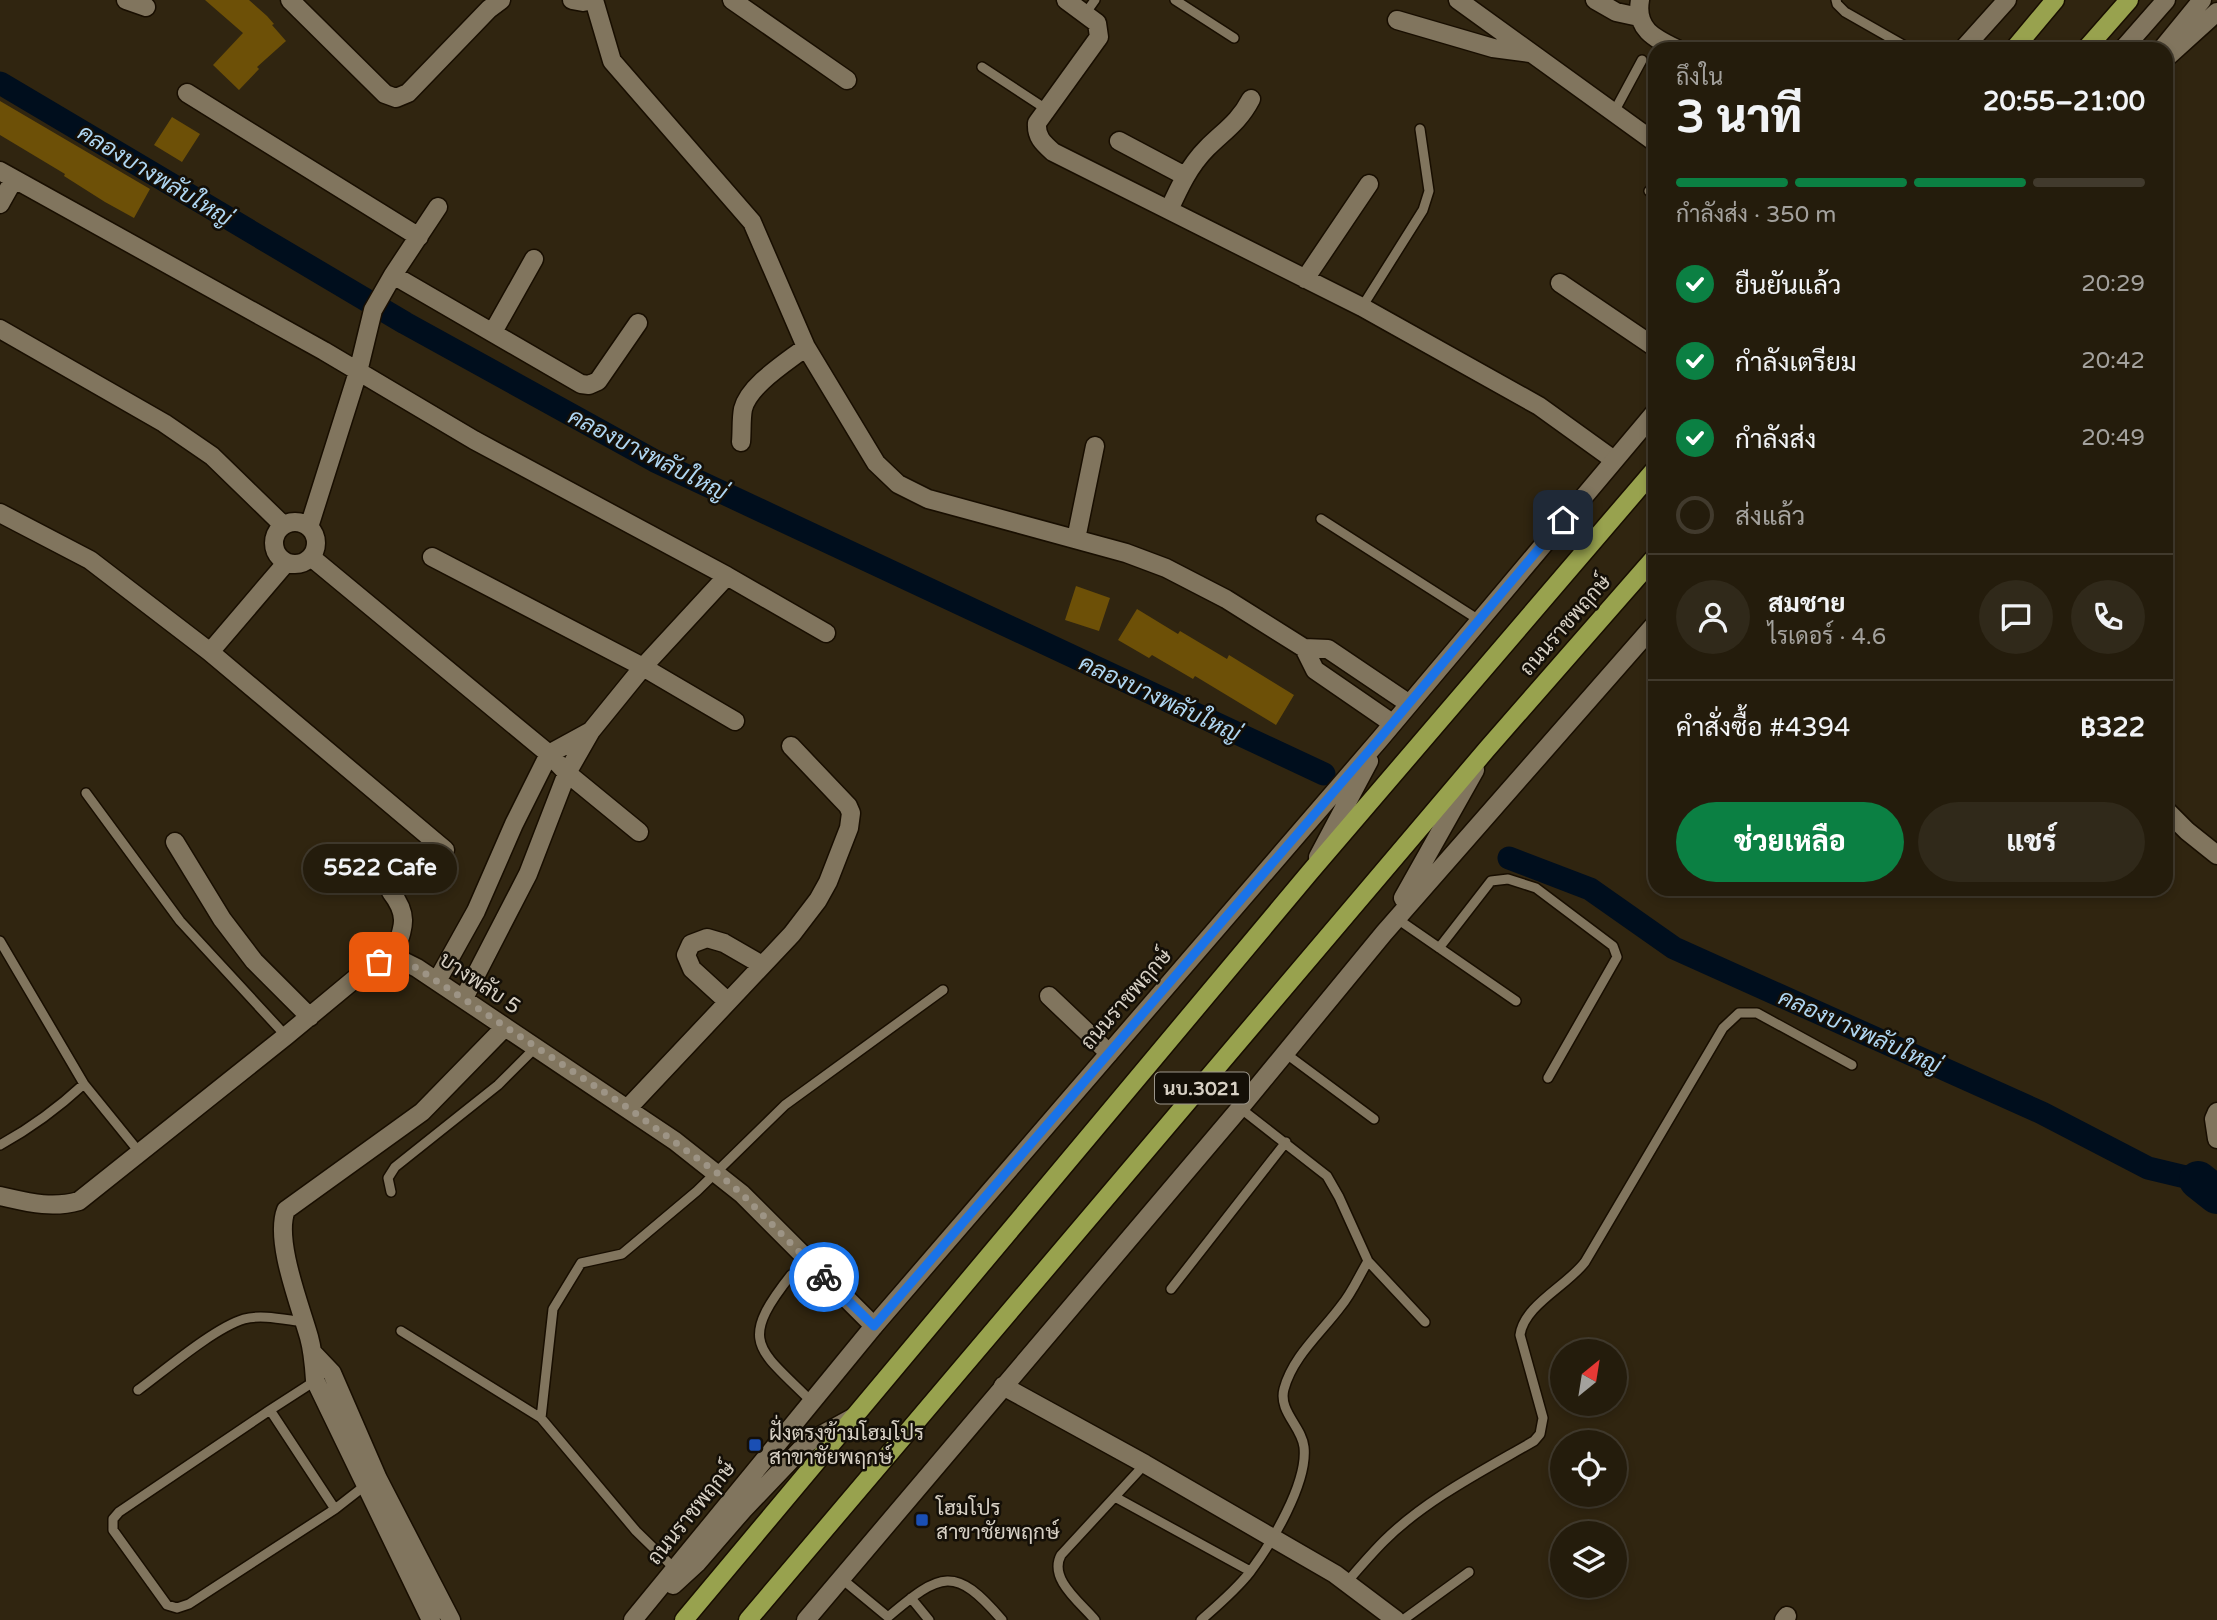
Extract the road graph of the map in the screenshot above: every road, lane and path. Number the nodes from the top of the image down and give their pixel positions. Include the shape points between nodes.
1 (125, 0) edge
2 (290, 0) edge
3 (572, 0) edge
4 (594, 0) edge
5 (732, 0) edge
6 (1066, 0) edge
7 (1175, 0) edge
8 (1458, 0) edge
9 (1595, 0) edge
10 (1836, 0) edge
11 (2007, 0) edge
12 (2055, 0) edge
13 (2129, 0) edge
14 (2166, 0) edge
15 (2203, 0) edge
16 (490, 3) edge
17 (146, 7) dead end
18 (1090, 7) edge
19 (1639, 9) edge
20 (2217, 12) edge
21 (1397, 20) dead end
22 (1234, 38) dead end
23 (1663, 42) edge
24 (1898, 42) edge
25 (1969, 42) edge
26 (2020, 42) edge
27 (2092, 42) edge
28 (2129, 42) edge
29 (2168, 42) edge
30 (2173, 52) edge
31 (1533, 54) junction
32 (1642, 60) dead end
33 (982, 67) dead end
34 (847, 80) dead end
35 (187, 93) dead end
36 (1251, 99) dead end
37 (1046, 109) junction
38 (1614, 112) junction
39 (1420, 129) dead end
40 (1648, 137) edge
41 (1119, 141) dead end
42 (7, 175) edge
43 (1185, 176) junction
44 (1369, 184) dead end
45 (0, 204) edge
46 (438, 207) dead end
47 (1168, 210) junction
48 (419, 237) junction
49 (534, 259) dead end
50 (393, 275) junction
51 (1305, 279) junction
52 (1560, 284) dead end
53 (1362, 307) junction
54 (638, 323) dead end
55 (0, 329) edge
56 (493, 332) junction
57 (1648, 343) edge
58 (806, 347) junction
59 (358, 372) junction
60 (1648, 420) edge
61 (741, 442) dead end
62 (1095, 446) dead end
63 (1614, 460) junction
64 (1648, 477) edge
65 (0, 513) edge
66 (1321, 519) dead end
67 (283, 525) junction
68 (310, 527) junction
69 (1076, 539) junction
70 (311, 557) junction
71 (432, 557) dead end
72 (286, 563) junction
73 (1648, 565) edge
74 (727, 576) junction
75 (1479, 620) junction
76 (1648, 632) edge
77 (826, 633) dead end
78 (1304, 648) junction
79 (210, 652) junction
80 (643, 667) junction
81 (1408, 703) junction
82 (735, 721) dead end
83 (1392, 723) junction
84 (590, 731) junction
85 (1380, 738) junction
86 (791, 746) dead end
87 (1487, 749) junction
88 (549, 754) junction
89 (567, 773) junction
90 (86, 793) dead end
91 (2173, 817) edge
92 (639, 832) dead end
93 (175, 842) dead end
94 (445, 850) dead end
95 (2217, 855) edge
96 (1310, 872) junction
97 (486, 888) junction
98 (391, 892) dead end
99 (514, 898) junction
100 (1396, 918) junction
101 (1384, 933) junction
102 (0, 941) edge
103 (1439, 948) junction
104 (392, 960) junction
105 (762, 965) junction
106 (437, 981) junction
107 (943, 990) dead end
108 (1049, 996) dead end
109 (464, 998) junction
110 (727, 1001) junction
111 (1516, 1001) dead end
112 (310, 1017) junction
113 (505, 1027) junction
114 (286, 1036) junction
115 (536, 1047) junction
116 (1109, 1053) junction
117 (1284, 1053) junction
118 (1852, 1065) dead end
119 (1548, 1077) dead end
120 (84, 1084) junction
121 (628, 1108) junction
122 (1240, 1108) junction
123 (2217, 1112) edge
124 (1374, 1119) dead end
125 (2217, 1139) edge
126 (1286, 1142) junction
127 (0, 1145) edge
128 (140, 1153) junction
129 (716, 1172) junction
130 (391, 1192) dead end
131 (0, 1196) edge
132 (1368, 1261) junction
133 (791, 1275) dead end
134 (1171, 1289) dead end
135 (304, 1322) junction
136 (1425, 1322) dead end
137 (874, 1326) junction
138 (401, 1331) dead end
139 (313, 1353) junction
140 (332, 1373) junction
141 (315, 1380) junction
142 (1003, 1386) junction
143 (138, 1390) dead end
144 (812, 1402) junction
145 (270, 1410) junction
146 (857, 1416) junction
147 (541, 1418) junction
148 (1145, 1465) junction
149 (371, 1482) junction
150 (1115, 1497) junction
151 (335, 1509) junction
152 (1272, 1537) junction
153 (405, 1549) junction
154 (675, 1569) junction
155 (1250, 1571) junction
156 (1469, 1572) dead end
157 (842, 1579) junction
158 (1347, 1582) junction
159 (911, 1598) junction
160 (639, 1613) edge
161 (887, 1618) edge
162 (431, 1620) edge
163 (451, 1620) edge
164 (684, 1620) edge
165 (748, 1620) edge
166 (806, 1620) edge
167 (929, 1620) edge
168 (1002, 1620) edge
169 (1095, 1620) edge
170 (1200, 1620) edge
171 (1396, 1620) edge
172 (1404, 1620) edge

1 - 17 street
2 - 16 street via 385,94 396,98 408,93
3 - 4 street
4 - 58 street via 612,61 752,222
5 - 34 street
6 - 18 street
7 - 22 lane
8 - 31 street
9 - 19 street via 1616,12
10 - 24 lane via 1845,12
11 - 25 street
12 - 26 main road
13 - 27 main road
14 - 28 street
15 - 29 street
18 - 37 street via 1099,37
19 - 23 street via 1644,27
20 - 30 street
21 - 31 street via 1493,48
31 - 38 street
32 - 38 lane
33 - 37 lane
35 - 48 street
36 - 43 street via 1244,113
37 - 47 street via 1037,132 1052,152
38 - 40 street
39 - 53 lane via 1429,191 1423,211
41 - 43 street
42 - 45 street
42 - 59 street
43 - 47 street
44 - 51 street
46 - 48 street
47 - 51 street
48 - 50 street
49 - 56 street
50 - 56 street
50 - 59 street via 373,310
51 - 53 street
52 - 57 street
53 - 63 street via 1539,406
54 - 56 street via 598,381 589,385
55 - 67 street via 164,423 212,456
58 - 61 street via 751,394 743,408
58 - 69 street via 876,463 898,484 928,499
59 - 68 street
59 - 74 street via 544,479
60 - 63 street, ถนนราชพฤกษ์
62 - 69 street
63 - 75 street, ถนนราชพฤกษ์
64 - 96 main road, ถนนราชพฤกษ์ / นบ.3021
65 - 79 street via 90,560
66 - 75 lane
67 - 68 street via 297,522
67 - 72 street via 274,548
68 - 70 street via 316,538
69 - 78 street via 1166,568
70 - 72 street via 300,564
70 - 88 street
71 - 80 street
72 - 79 street
73 - 87 main road, ถนนราชพฤกษ์ / นบ.3021
74 - 77 street
74 - 80 street
75 - 81 street, ถนนราชพฤกษ์
76 - 100 street, นบ.3021
78 - 81 street via 1328,649
78 - 83 street via 1315,670
79 - 94 street
80 - 82 street
80 - 84 street
81 - 83 street, ถนนราชพฤกษ์
83 - 85 street, ถนนราชพฤกษ์
84 - 88 street
84 - 89 street
85 - 96 street
85 - 116 street, ถนนราชพฤกษ์
86 - 105 street via 851,813 818,900
87 - 101 street
87 - 165 main road, ถนนราชพฤกษ์ / นบ.3021
88 - 89 street
88 - 97 street
89 - 92 street
89 - 99 street via 528,874
90 - 114 lane via 180,921
91 - 95 street
93 - 112 street via 247,952
96 - 146 main road, ถนนราชพฤกษ์ / นบ.3021
97 - 99 street
97 - 106 street
98 - 104 street via 401,905 404,920
99 - 109 street
100 - 101 street, นบ.3021
100 - 103 lane
101 - 117 street, นบ.3021
102 - 120 lane
103 - 111 lane
103 - 119 lane via 1491,881 1508,879 1536,888 1613,946 1618,957
104 - 106 street, บางพลับ 5 via 403,961
104 - 112 street via 368,968
105 - 110 street
105 - 110 street via 724,943 707,938 691,944 686,955 692,969
106 - 109 street, บางพลับ 5
107 - 129 lane via 785,1105
108 - 116 street
109 - 113 street, บางพลับ 5
110 - 121 street
112 - 114 street
113 - 115 street, บางพลับ 5
113 - 135 street via 422,1112 286,1210 281,1232
114 - 128 street
115 - 121 street, บางพลับ 5
115 - 130 lane via 498,1085 395,1167 388,1178
116 - 137 street, ถนนราชพฤกษ์
117 - 122 street, นบ.3021
117 - 124 lane
118 - 158 lane via 1757,1013 1740,1013 1723,1028 1586,1262 1521,1323 1520,1335 1543,1418 1540,1434 1405,1522
120 - 127 lane via 22,1134
120 - 128 lane
121 - 129 street, บางพลับ 5
122 - 126 lane
122 - 142 street, นบ.3021
123 - 125 street
126 - 132 lane via 1327,1176
126 - 134 lane
128 - 131 street via 90,1193 69,1203 39,1205
129 - 137 street, บางพลับ 5
129 - 147 lane via 622,1254 581,1262 553,1308
132 - 136 lane
132 - 152 lane via 1342,1305 1293,1366 1283,1391 1284,1406 1303,1438 1305,1457 1302,1477
133 - 144 lane via 768,1304 759,1342
135 - 139 street
135 - 143 lane via 245,1318
137 - 144 street, ถนนราชพฤกษ์
138 - 147 lane
139 - 140 street
139 - 141 street
140 - 141 lane
140 - 149 street
141 - 145 lane
141 - 149 street
142 - 148 street
142 - 157 street, นบ.3021
144 - 154 street, ถนนราชพฤกษ์
145 - 151 lane
145 - 151 lane via 119,1512 113,1518 113,1530 167,1605 177,1608
146 - 160 street via 807,1443 697,1563
146 - 164 main road, ถนนราชพฤกษ์ / นบ.3021
147 - 154 lane via 636,1531
148 - 150 lane
148 - 152 street
149 - 151 lane
149 - 153 street
150 - 155 lane
150 - 169 lane via 1057,1562 1059,1577
152 - 155 lane
152 - 158 street
153 - 162 street
153 - 163 street
154 - 160 street, ถนนราชพฤกษ์
155 - 170 lane
156 - 172 lane
157 - 161 lane
157 - 166 street, นบ.3021
158 - 171 street
159 - 161 lane
159 - 167 lane
159 - 168 lane via 942,1581 955,1580 970,1586

